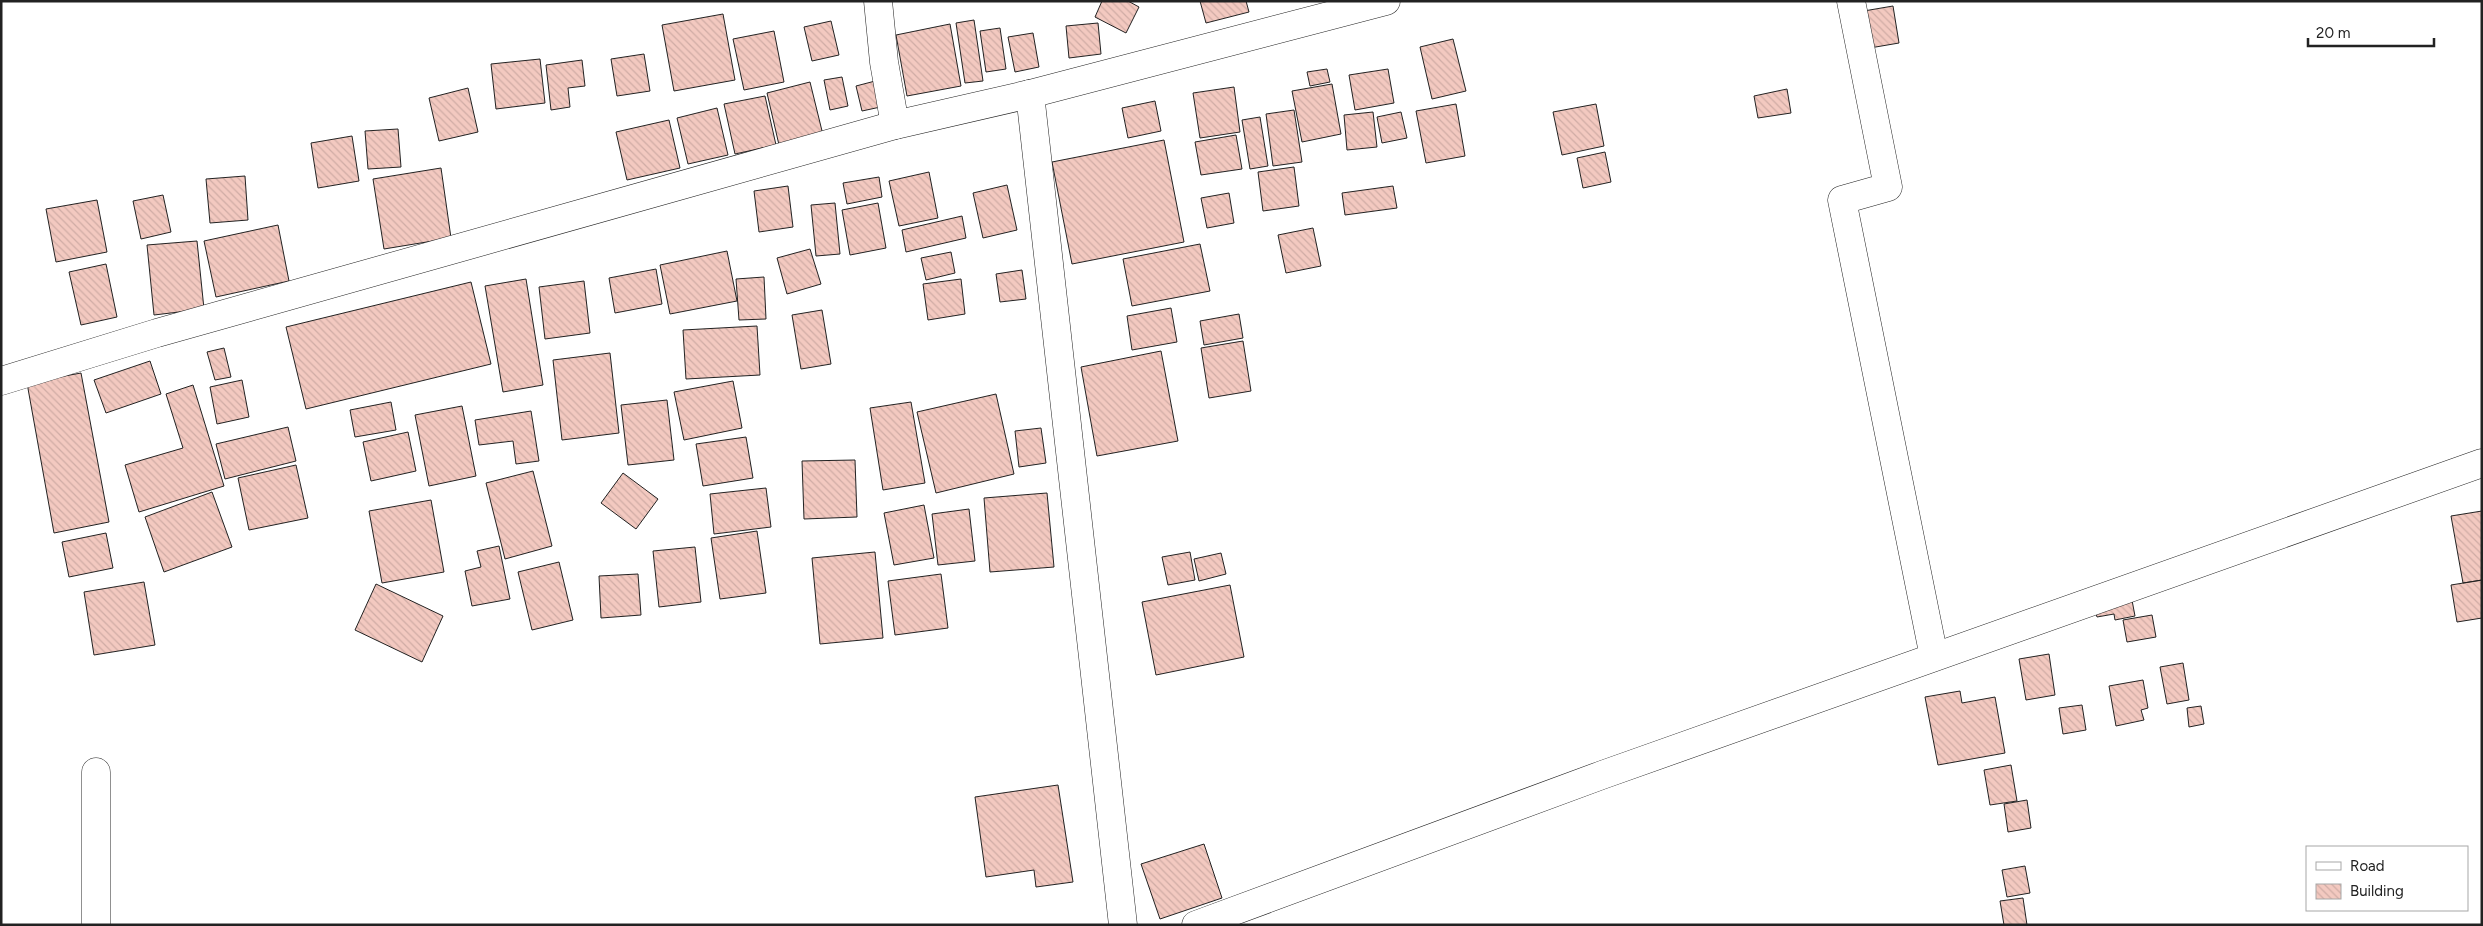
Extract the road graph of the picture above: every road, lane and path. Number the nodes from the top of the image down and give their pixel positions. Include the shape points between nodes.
1 (878, 1) edge
2 (1386, 1) edge
3 (1851, 1) edge
4 (1030, 94) junction
5 (895, 125) junction
6 (1, 381) edge
7 (2482, 463) edge
8 (1934, 657) junction
9 (96, 772) dead end
10 (96, 925) edge
11 (1123, 925) edge
12 (1196, 925) edge

1 - 5 street
2 - 4 street
3 - 8 street via 1888,187 1842,200
4 - 5 street
4 - 11 street
5 - 6 street via 166,330
7 - 8 street
8 - 12 street
9 - 10 street

